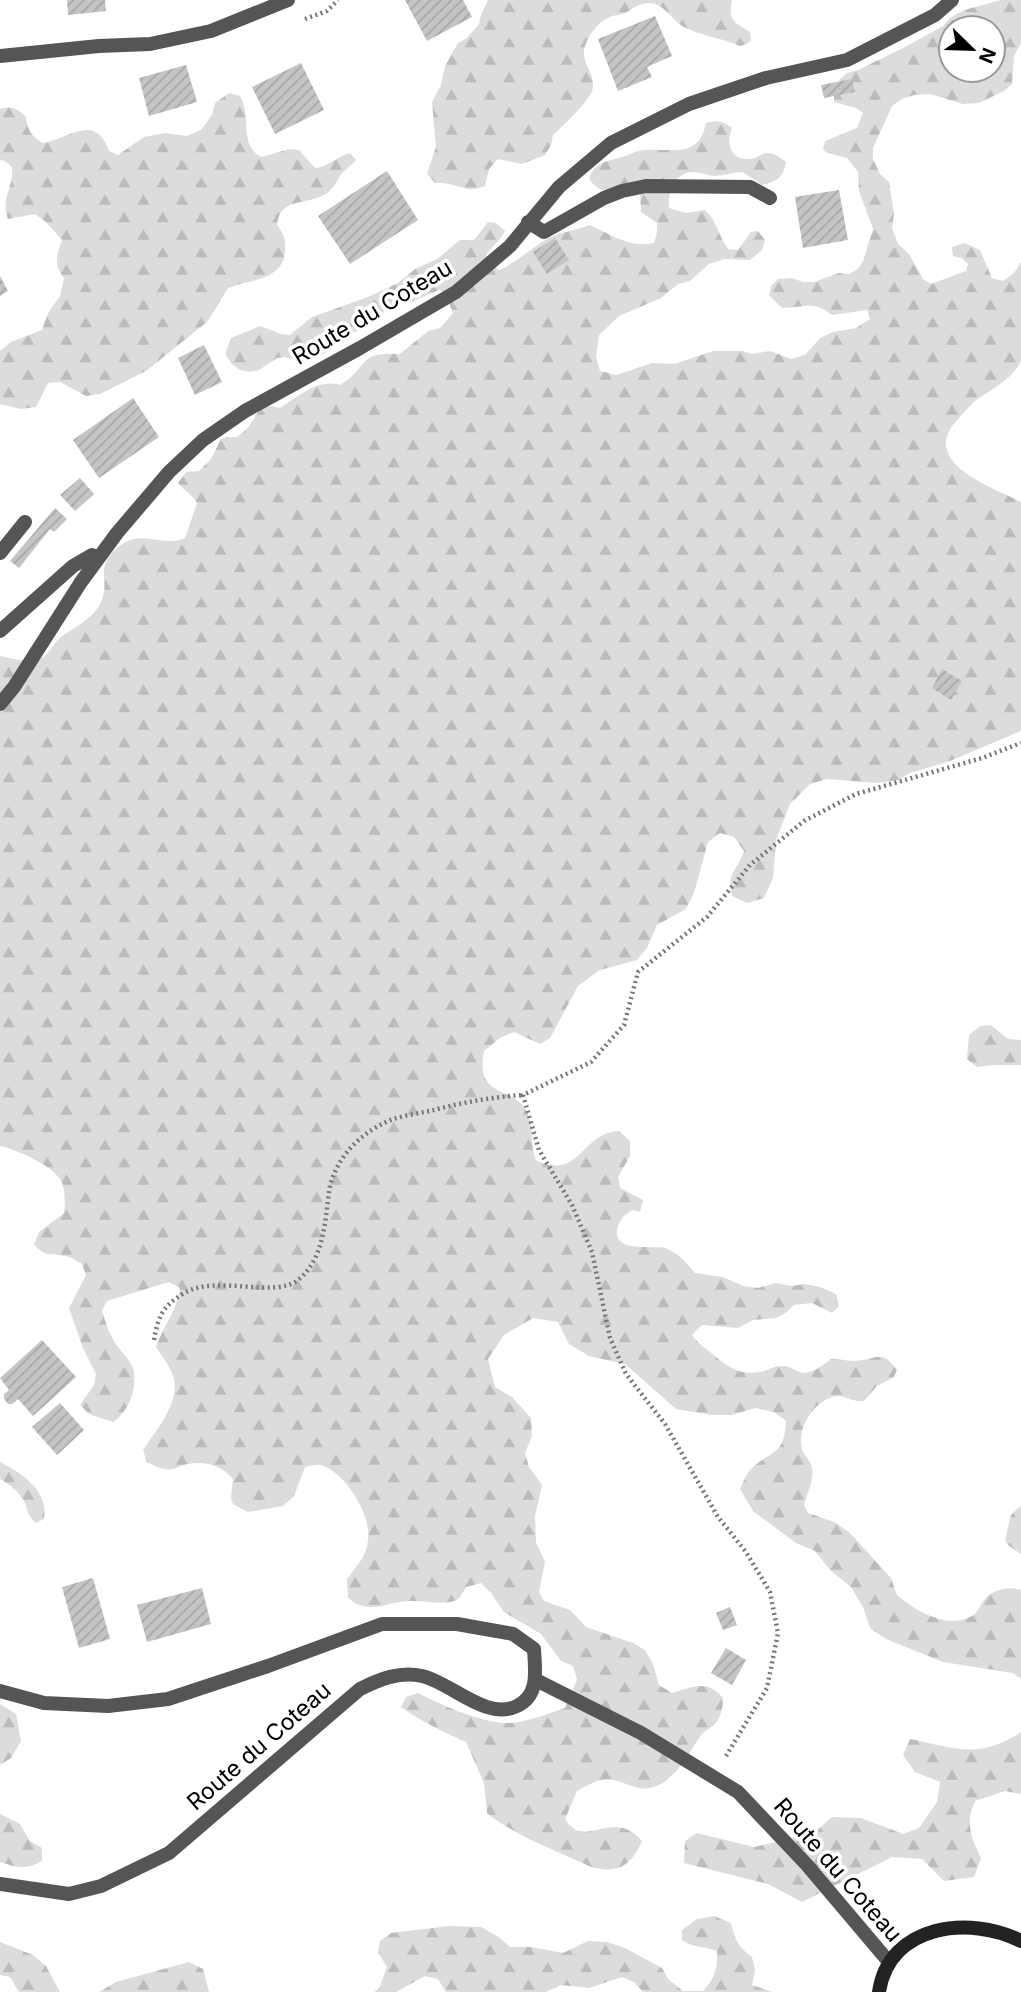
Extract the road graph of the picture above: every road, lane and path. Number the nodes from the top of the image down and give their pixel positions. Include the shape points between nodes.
1 (288, 0) edge
2 (952, 0) edge
3 (0, 56) edge
4 (770, 198) dead end
5 (528, 222) junction
6 (25, 522) dead end
7 (0, 553) edge
8 (97, 558) junction
9 (0, 631) edge
10 (0, 704) edge
11 (1021, 743) edge
12 (523, 1095) junction
13 (154, 1340) dead end
14 (536, 1680) junction
15 (0, 1691) edge
16 (713, 1777) junction
17 (0, 1885) edge
18 (1021, 1941) edge
19 (889, 1962) junction
20 (879, 1992) edge

1 - 3 street via 211,31 150,44
2 - 5 street, Route du Coteau via 935,15 847,60 766,78 648,123 611,143 583,166
4 - 5 street via 736,185 646,186 604,198 544,232
5 - 8 street, Route du Coteau via 510,246 456,292 244,411 203,440 137,507
6 - 7 street
8 - 9 street via 92,555 73,566
8 - 10 street, Route du Coteau
11 - 12 path via 856,794 804,821 750,865 707,917 638,972 624,1025 592,1062
12 - 13 path via 391,1120 358,1139 340,1160 329,1188 325,1229 317,1251 296,1281 275,1287 223,1284 192,1289 172,1300 158,1317
12 - 16 path via 540,1150 572,1205 592,1252 610,1338 626,1374 665,1424 718,1517 769,1592 778,1633 767,1688
14 - 15 street, Route du Coteau via 534,1649 513,1634 457,1623 382,1624 168,1699 95,1706 44,1703
14 - 16 street, Route du Coteau via 641,1733
14 - 17 street, Route du Coteau via 526,1702 509,1710 484,1706 424,1676 386,1676 360,1689 169,1853 101,1886 69,1894
16 - 19 street, Route du Coteau via 738,1792
18 - 19 street via 980,1927 953,1928 917,1938
19 - 20 street

